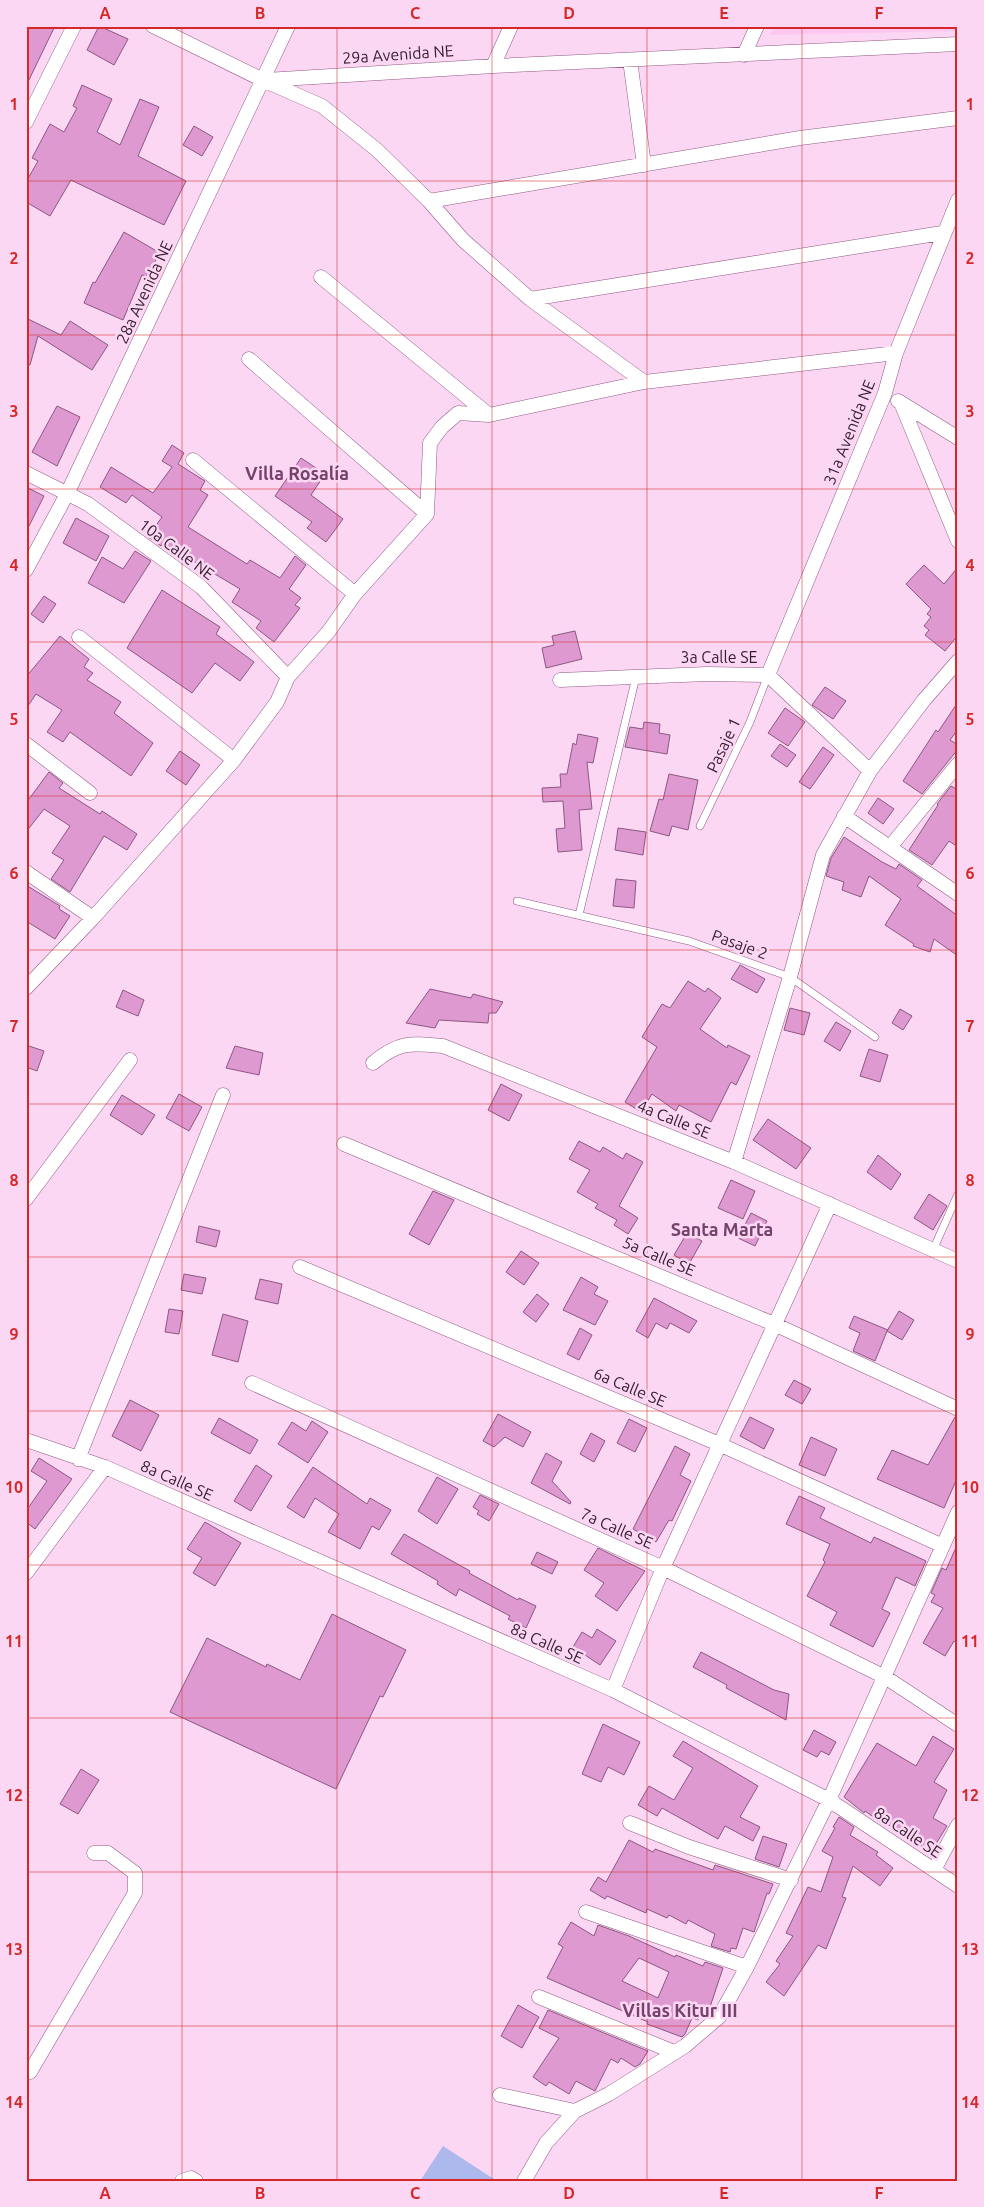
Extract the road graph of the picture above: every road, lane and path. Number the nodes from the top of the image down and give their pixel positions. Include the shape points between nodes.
1 (74, 26) edge
2 (153, 26) edge
3 (288, 26) edge
4 (511, 26) edge
5 (757, 26) edge
6 (958, 44) edge
7 (744, 55) junction
8 (630, 60) junction
9 (493, 66) junction
10 (263, 80) junction
11 (958, 118) edge
12 (26, 122) edge
13 (644, 165) junction
14 (958, 200) edge
15 (430, 201) junction
16 (942, 233) junction
17 (321, 277) dead end
18 (530, 299) junction
19 (896, 353) junction
20 (249, 359) dead end
21 (644, 382) junction
22 (885, 393) junction
23 (901, 403) junction
24 (489, 415) junction
25 (958, 438) edge
26 (193, 460) dead end
27 (26, 473) edge
28 (67, 494) junction
29 (427, 514) junction
30 (958, 541) edge
31 (26, 570) edge
32 (355, 594) junction
33 (79, 637) dead end
34 (958, 661) edge
35 (768, 675) junction
36 (288, 677) junction
37 (636, 677) junction
38 (560, 680) dead end
39 (26, 744) edge
40 (234, 760) junction
41 (958, 764) edge
42 (870, 770) junction
43 (90, 793) dead end
44 (844, 816) junction
45 (700, 826) dead end
46 (890, 847) junction
47 (26, 872) edge
48 (958, 894) edge
49 (517, 901) dead end
50 (579, 915) junction
51 (92, 918) junction
52 (790, 977) junction
53 (26, 988) edge
54 (875, 1038) dead end
55 (130, 1060) dead end
56 (373, 1063) dead end
57 (223, 1096) dead end
58 (344, 1144) dead end
59 (734, 1162) junction
60 (958, 1194) edge
61 (26, 1199) edge
62 (830, 1204) junction
63 (933, 1250) junction
64 (958, 1261) edge
65 (300, 1267) dead end
66 (774, 1324) junction
67 (252, 1383) dead end
68 (958, 1409) edge
69 (26, 1440) edge
70 (719, 1444) junction
71 (78, 1459) junction
72 (105, 1467) junction
73 (958, 1512) edge
74 (943, 1546) junction
75 (663, 1568) junction
76 (26, 1573) edge
77 (885, 1678) junction
78 (613, 1690) junction
79 (958, 1726) edge
80 (829, 1800) junction
81 (630, 1823) dead end
82 (958, 1825) edge
83 (94, 1852) dead end
84 (934, 1870) junction
85 (791, 1880) junction
86 (958, 1886) edge
87 (586, 1912) dead end
88 (747, 1967) junction
89 (539, 1997) dead end
90 (674, 2052) junction
91 (28, 2073) edge
92 (500, 2095) dead end
93 (575, 2111) junction
94 (182, 2181) edge
95 (196, 2181) edge
96 (524, 2181) edge

1 - 12 street
2 - 10 street
3 - 10 street, 28a Avenida NE
4 - 9 street
5 - 7 street
6 - 7 street, 29a Avenida NE
7 - 8 street, 29a Avenida NE
8 - 9 street, 29a Avenida NE
8 - 13 street
9 - 10 street, 29a Avenida NE
10 - 15 street via 322,106 378,150
10 - 28 street, 28a Avenida NE
11 - 13 street via 800,138
13 - 15 street
14 - 16 street, 31a Avenida NE
15 - 18 street via 463,240
16 - 18 street
16 - 19 street, 31a Avenida NE
17 - 24 street
18 - 21 street
19 - 21 street
19 - 22 street, 31a Avenida NE
20 - 29 street
21 - 24 street
22 - 23 street
22 - 35 street, 31a Avenida NE
23 - 25 street
23 - 30 street
24 - 29 street via 458,414 430,443
26 - 32 street
27 - 28 street, 10a Calle NE
28 - 31 street, 28a Avenida NE
28 - 36 street, 10a Calle NE via 88,504 201,588
29 - 32 street
32 - 36 street via 329,631
33 - 40 street
34 - 42 street
35 - 37 street, 3a Calle SE
35 - 42 street, 3a Calle SE
35 - 45 lane, Pasaje 1 via 750,722
36 - 40 street via 277,702
37 - 38 street, 3a Calle SE
37 - 50 lane
39 - 43 street
40 - 51 street
41 - 46 street
42 - 44 street
44 - 46 street
44 - 52 street via 823,855
46 - 48 street
47 - 51 street
49 - 50 lane, Pasaje 2
50 - 52 lane, Pasaje 2 via 689,940
51 - 53 street
52 - 54 lane, Pasaje 2
52 - 59 street
55 - 61 street
56 - 59 street, 4a Calle SE via 390,1049 414,1043 443,1046
57 - 71 street
58 - 66 street, 5a Calle SE
59 - 62 street, 4a Calle SE
60 - 63 lane
62 - 63 street, 4a Calle SE
62 - 66 street
63 - 64 street, 4a Calle SE
65 - 70 street, 6a Calle SE
66 - 68 street, 5a Calle SE
66 - 70 street
67 - 75 street, 7a Calle SE
69 - 71 street, 8a Calle SE
70 - 74 street, 6a Calle SE
70 - 75 street
71 - 72 street, 8a Calle SE
72 - 76 street
72 - 78 street, 8a Calle SE
73 - 74 street
74 - 77 street
75 - 77 street, 7a Calle SE
75 - 78 street
77 - 79 street, 7a Calle SE
77 - 80 street
78 - 80 street, 8a Calle SE
80 - 84 street, 8a Calle SE
80 - 85 street
81 - 85 street via 689,1847
82 - 84 street
83 - 91 street via 108,1853 135,1873 135,1893
84 - 86 street, 8a Calle SE
85 - 88 street
87 - 88 street
88 - 90 street via 719,2017 686,2046
89 - 90 street
90 - 93 street via 609,2094
92 - 93 street
93 - 96 street via 546,2143
94 - 95 street via 191,2178

